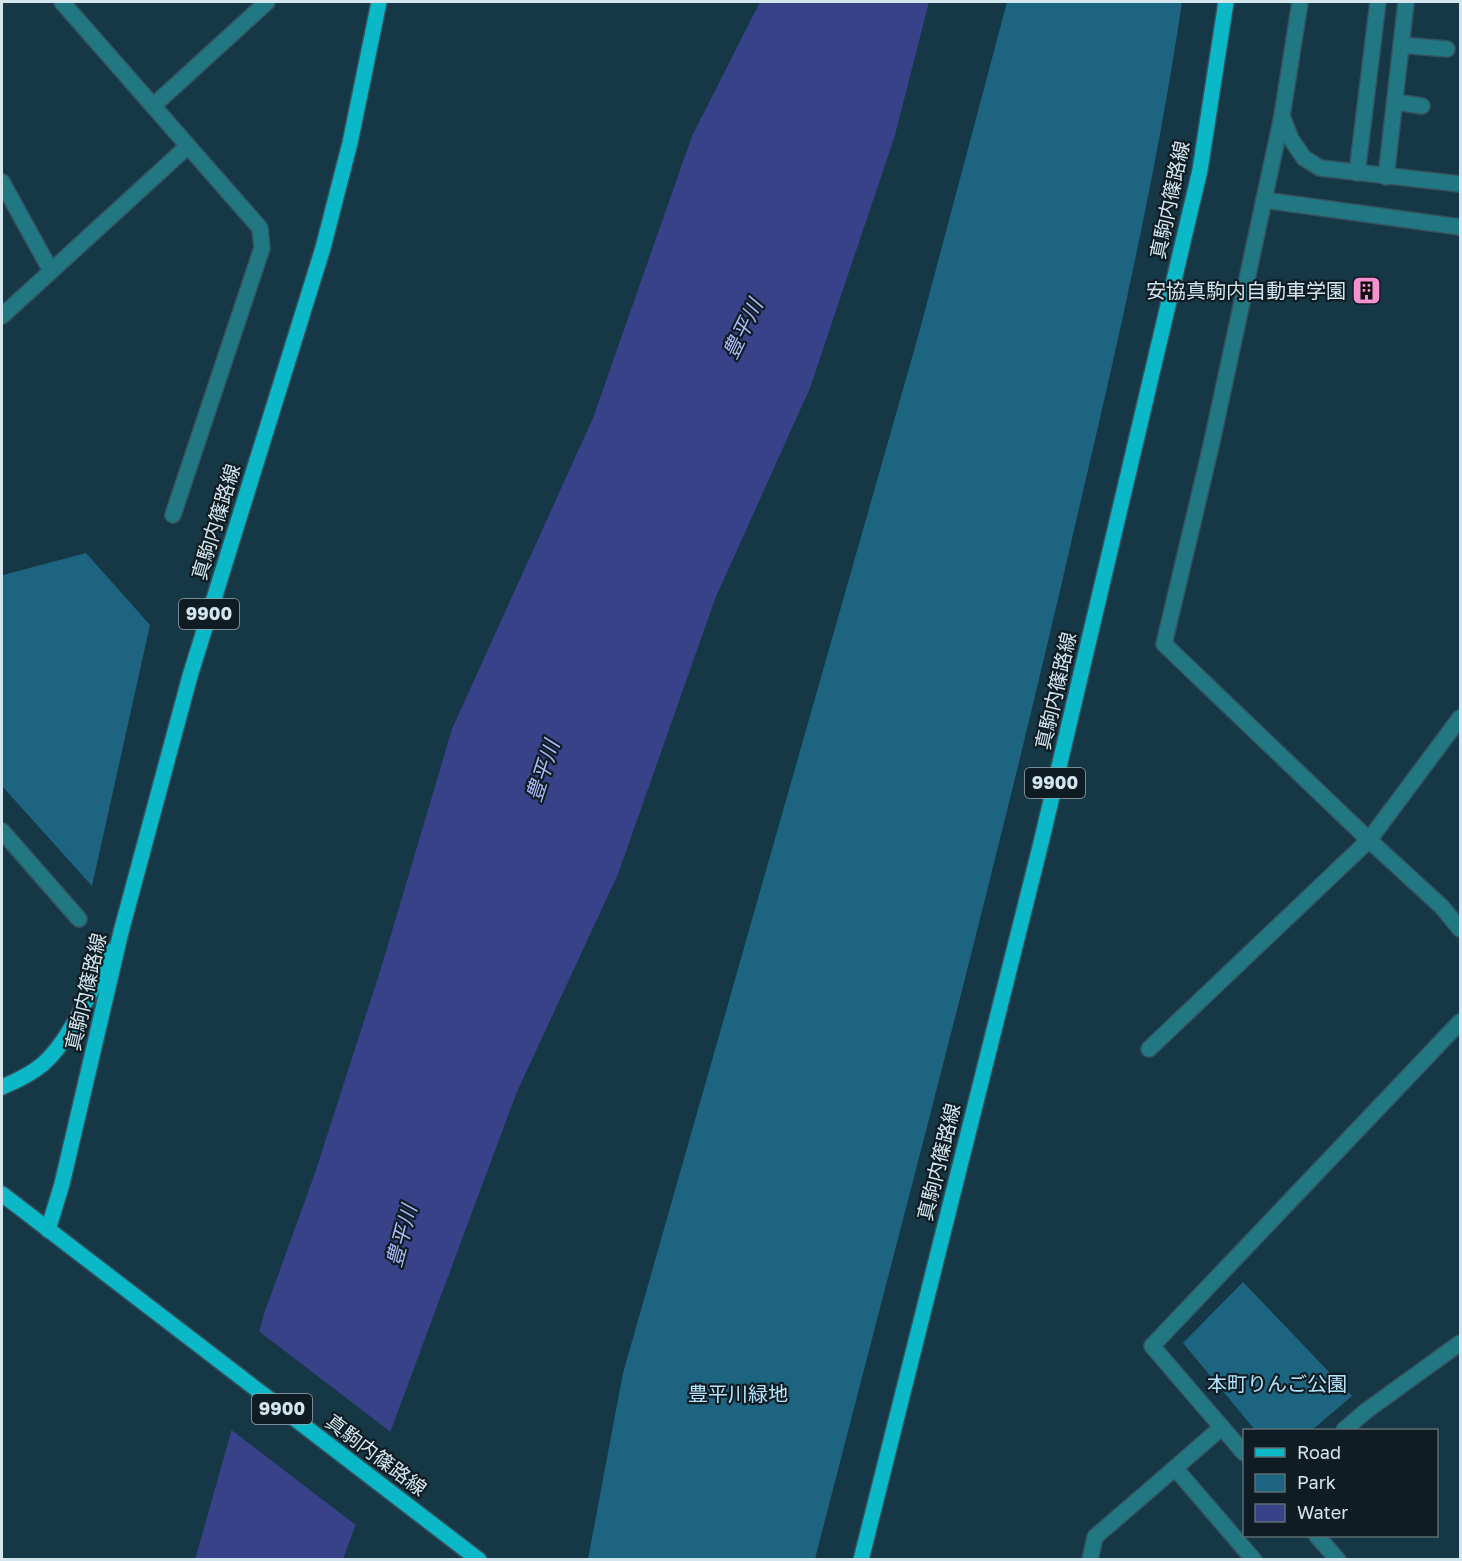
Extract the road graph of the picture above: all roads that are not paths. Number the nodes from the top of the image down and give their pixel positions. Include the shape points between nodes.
1 (62, 2) edge
2 (267, 2) edge
3 (380, 2) edge
4 (1226, 2) edge
5 (1300, 2) edge
6 (1378, 2) edge
7 (1406, 2) edge
8 (1401, 45) junction
9 (1447, 49) dead end
10 (1395, 102) junction
11 (153, 106) junction
12 (1422, 106) dead end
13 (1282, 116) junction
14 (188, 146) junction
15 (1357, 173) junction
16 (1386, 177) junction
17 (2, 182) edge
18 (1461, 184) edge
19 (1264, 200) junction
20 (1461, 227) edge
21 (51, 271) junction
22 (2, 316) edge
23 (173, 515) dead end
24 (1461, 718) edge
25 (2, 831) edge
26 (1369, 840) junction
27 (79, 919) dead end
28 (1461, 929) edge
29 (121, 932) junction
30 (1461, 1022) edge
31 (1149, 1048) dead end
32 (2, 1087) edge
33 (2, 1194) edge
34 (48, 1230) junction
35 (1461, 1343) edge
36 (1222, 1427) junction
37 (1346, 1429) edge
38 (1243, 1451) edge
39 (1174, 1468) junction
40 (1318, 1537) edge
41 (1245, 1556) edge
42 (479, 1560) edge
43 (861, 1560) edge
44 (1090, 1560) edge
45 (1338, 1560) edge

1 - 11 street
2 - 11 street
3 - 29 main road, 真駒内篠路線 / 9900 via 323,248 190,676
4 - 43 main road, 真駒内篠路線 / 9900 via 1200,170 1041,843
5 - 13 street
6 - 15 street
7 - 8 street
8 - 9 street
8 - 10 street
10 - 12 street
10 - 16 street
11 - 14 street
13 - 15 street via 1304,159 1320,168
13 - 19 street
14 - 21 street
14 - 23 street via 260,228 262,248
15 - 16 street
16 - 18 street
17 - 21 street
19 - 20 street
19 - 26 street via 1164,644
21 - 22 street
24 - 26 street
25 - 27 street
26 - 28 street
26 - 31 street
29 - 32 main road via 66,1037 44,1064
29 - 34 main road, 真駒内篠路線 / 9900
30 - 36 street via 1152,1346
33 - 34 main road, 真駒内篠路線 / 9900
34 - 42 main road, 真駒内篠路線 / 9900
35 - 37 street
36 - 38 street
36 - 39 street
39 - 41 street
39 - 44 street via 1095,1537
40 - 45 street

